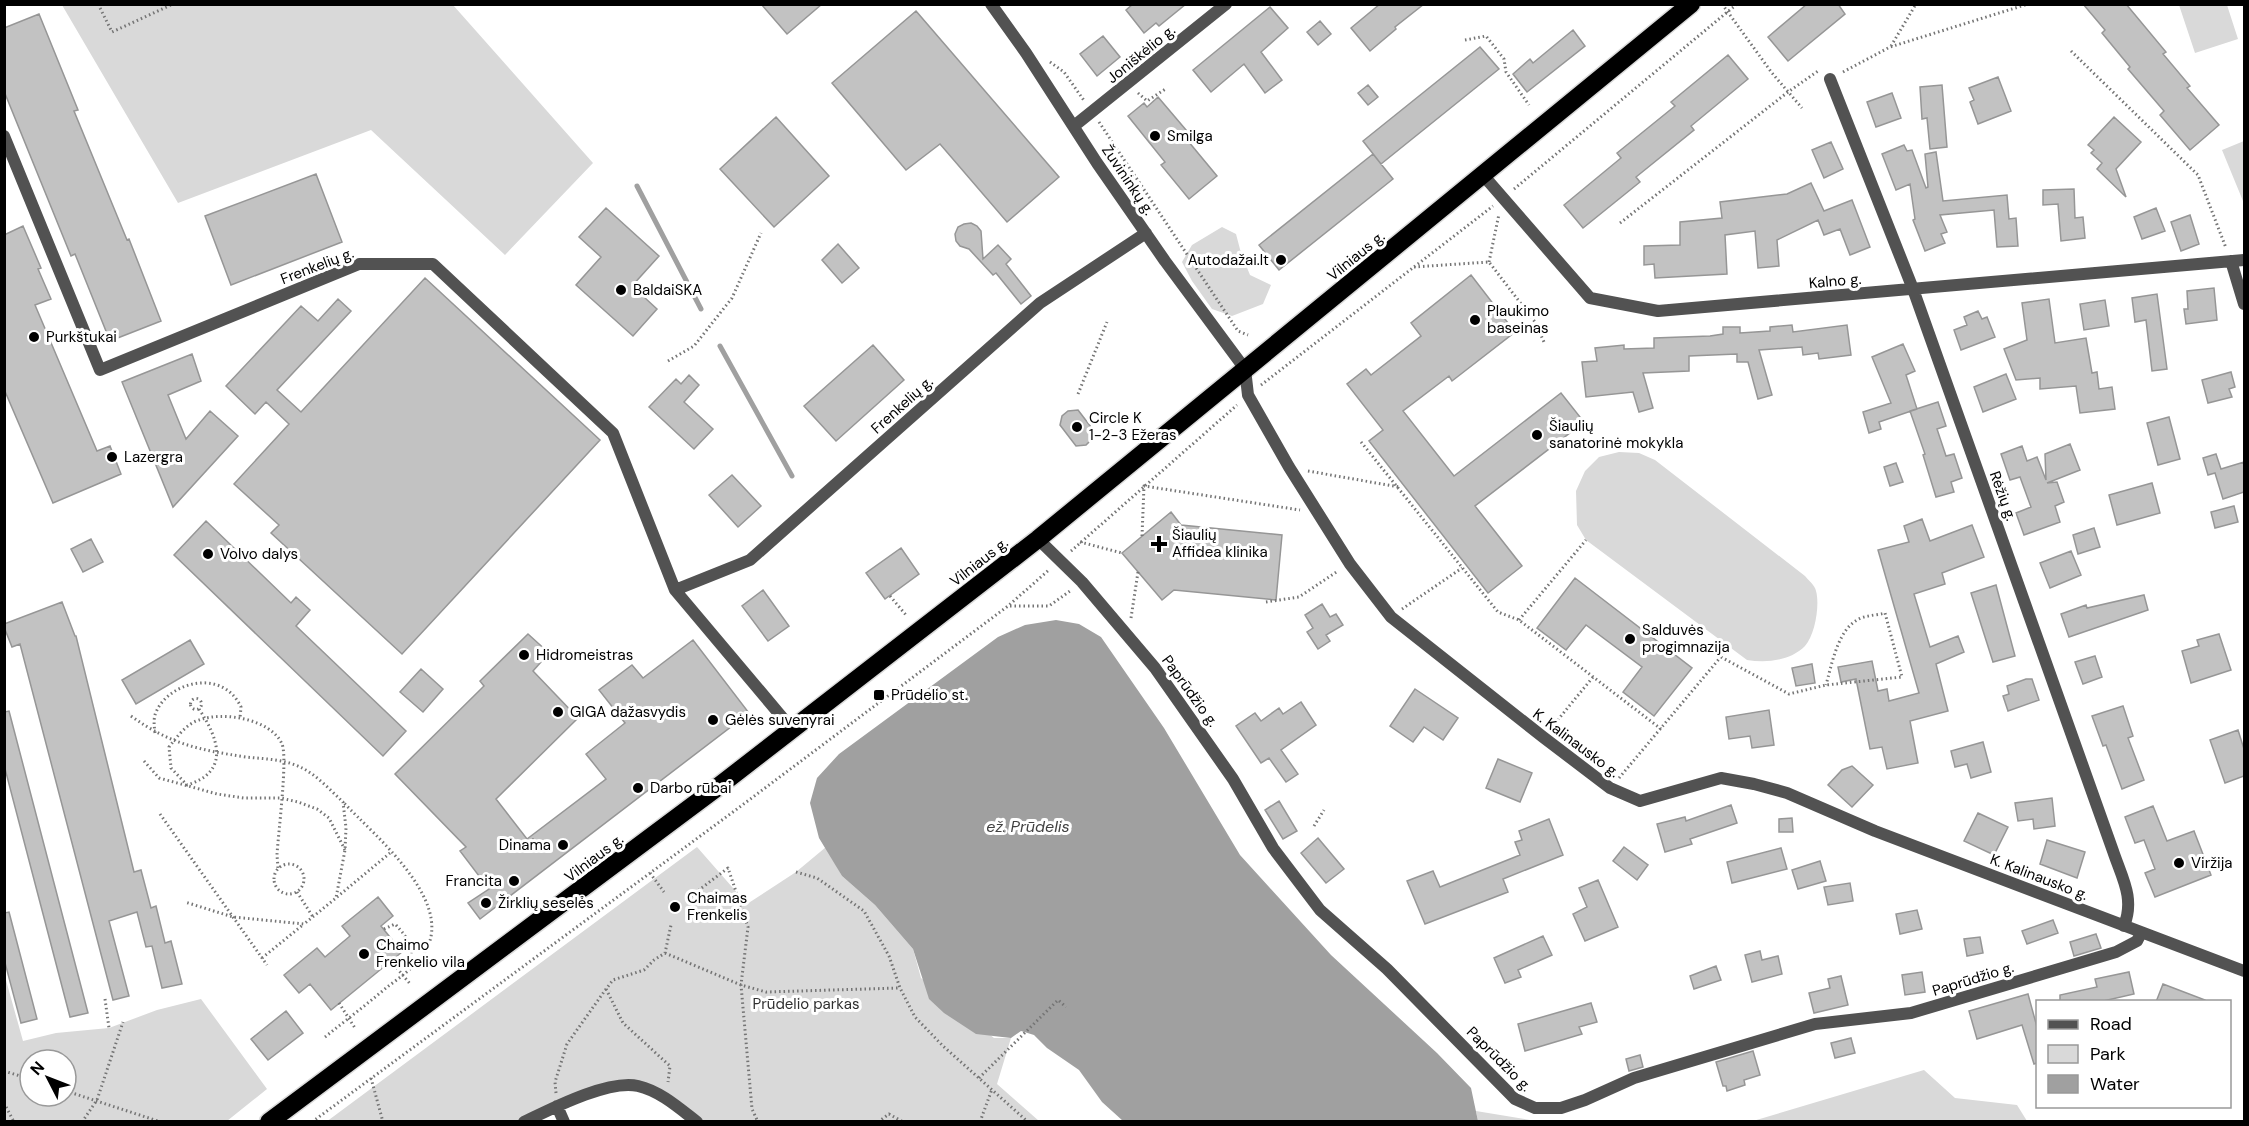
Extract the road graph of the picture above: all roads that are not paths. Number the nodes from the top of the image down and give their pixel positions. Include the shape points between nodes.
1 (991, 4) edge
2 (1226, 4) edge
3 (1691, 4) edge
4 (1830, 79) road end
5 (1074, 126) junction
6 (4, 136) edge
7 (1483, 175) junction
8 (1146, 233) junction
9 (2244, 260) edge
10 (2231, 261) junction
11 (1913, 290) junction
12 (2244, 304) edge
13 (1245, 369) junction
14 (1038, 539) junction
15 (675, 590) junction
16 (792, 729) junction
17 (2124, 926) junction
18 (2141, 933) junction
19 (2244, 971) edge
20 (557, 1106) junction
21 (268, 1122) edge
22 (524, 1122) edge
23 (564, 1122) edge
24 (697, 1122) edge

1 - 5 street, Žuvininkų g.
2 - 5 street, Joniškėlio g.
3 - 7 highway, Vilniaus g.
4 - 11 street, Rėžių g.
5 - 8 street, Žuvininkų g.
6 - 15 street, Frenkelių g. via 100,370 359,264 433,264 613,433
7 - 11 street, Kalno g. via 1590,298 1658,311
7 - 13 highway, Vilniaus g.
8 - 13 street, Žuvininkų g.
8 - 15 street, Frenkelių g. via 1040,303 750,560
9 - 10 street, Kalno g.
10 - 11 street, Kalno g.
10 - 12 street
11 - 17 street, Rėžių g. via 2130,899
13 - 14 highway, Vilniaus g.
13 - 17 street, K. Kalinausko g. via 1248,395 1289,467 1350,564 1391,617 1610,788 1640,801 1721,778 1754,784 1787,793 1875,831
14 - 16 highway, Vilniaus g.
14 - 18 street, Paprūdžio g. via 1128,634 1185,707 1273,848 1320,910 1387,969 1515,1099 1534,1108 1561,1108 1634,1078 1815,1024 1911,1013 2116,952 2137,941
15 - 16 street, Frenkelių g.
16 - 21 highway, Vilniaus g.
17 - 18 street, K. Kalinausko g.
18 - 19 street, K. Kalinausko g.
20 - 22 street
20 - 23 street
20 - 24 street via 600,1089 636,1085 666,1097

